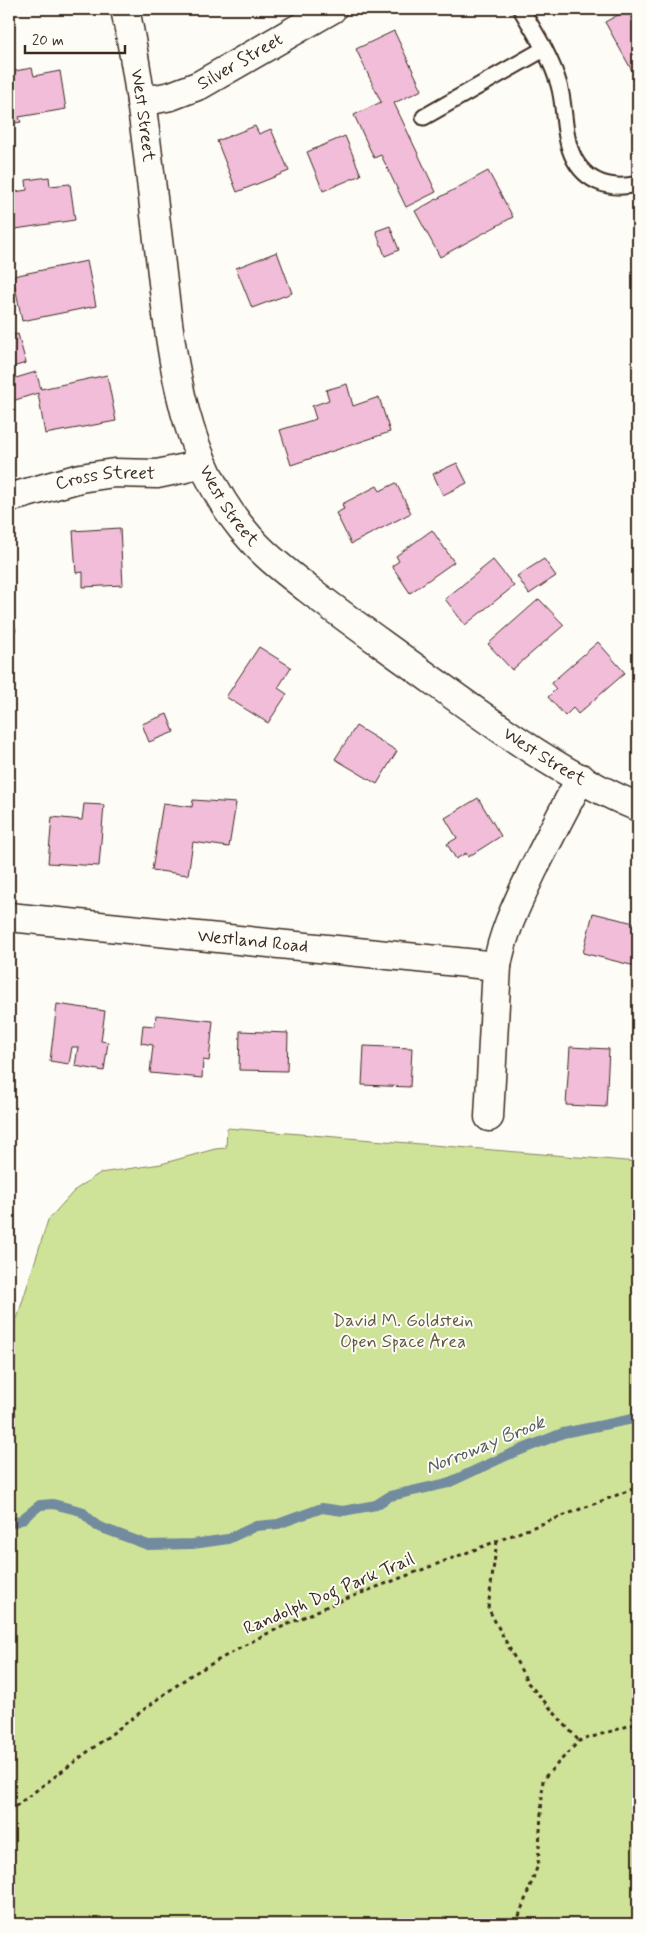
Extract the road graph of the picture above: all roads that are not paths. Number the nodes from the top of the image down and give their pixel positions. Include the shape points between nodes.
1 (125, 9) edge
2 (332, 9) edge
3 (521, 9) edge
4 (544, 49) junction
5 (141, 102) junction
6 (424, 117) dead end
7 (638, 184) edge
8 (202, 461) junction
9 (9, 498) edge
10 (581, 778) junction
11 (638, 807) edge
12 (9, 917) edge
13 (497, 966) junction
14 (489, 1117) dead end

1 - 5 street, West Street
2 - 5 street, Silver Street via 200,85 171,96
3 - 4 lane
4 - 6 lane
4 - 7 lane via 559,83 570,149 577,163 598,182 611,186
5 - 8 street, West Street via 174,360 183,406
8 - 9 street, Cross Street via 157,474 89,476
8 - 10 street, West Street via 235,520 285,571 499,729
10 - 11 street, West Street
10 - 13 street via 512,913
12 - 13 street, Westland Road
13 - 14 street

